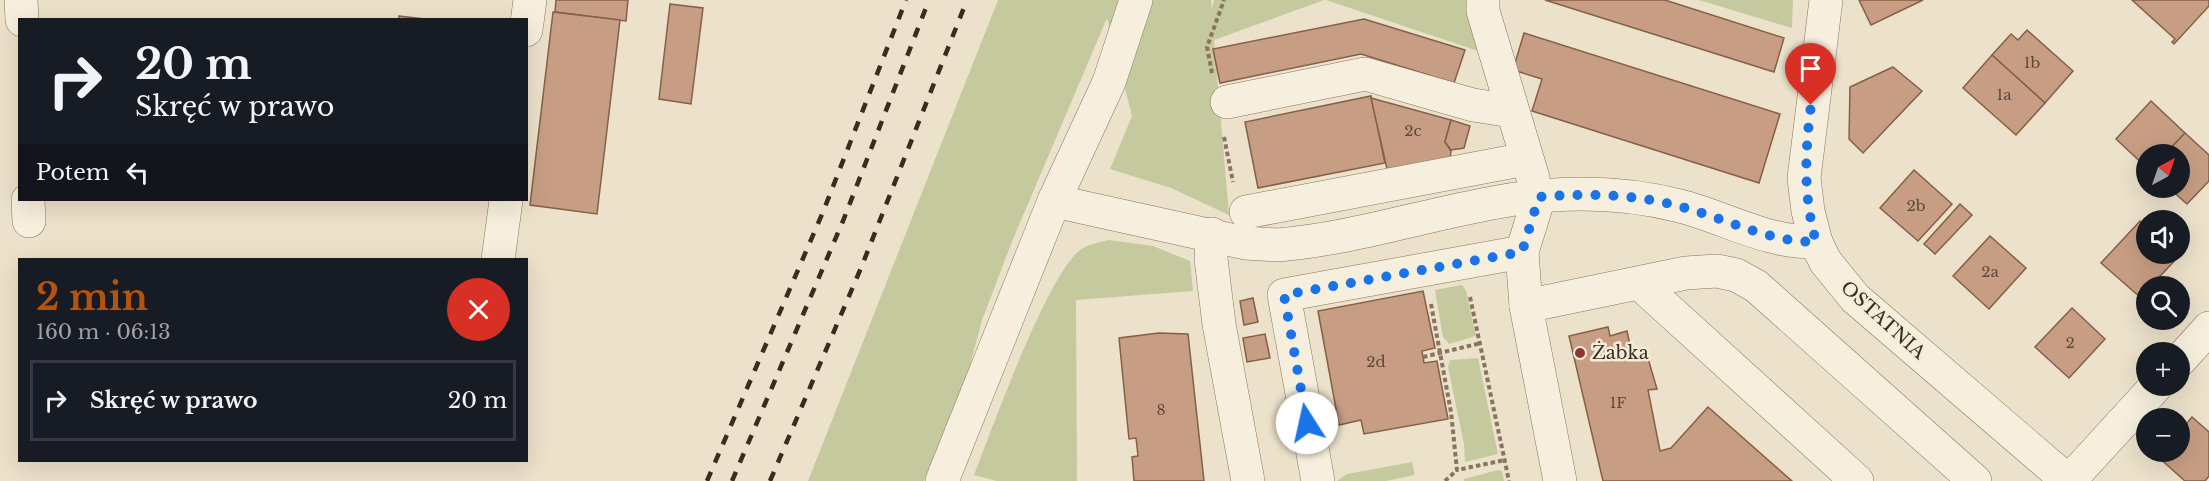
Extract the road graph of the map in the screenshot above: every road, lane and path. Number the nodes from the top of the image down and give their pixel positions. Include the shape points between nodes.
1 (21, 0) edge
2 (530, 0) edge
3 (1136, 0) edge
4 (1483, 0) edge
5 (1826, 0) edge
6 (22, 18) edge
7 (528, 18) edge
8 (1227, 102) dead end
9 (1512, 111) junction
10 (1526, 159) junction
11 (1539, 197) junction
12 (506, 201) edge
13 (1054, 201) junction
14 (1246, 212) dead end
15 (1212, 234) junction
16 (1816, 242) junction
17 (1522, 252) junction
18 (498, 258) edge
19 (1639, 283) junction
20 (1468, 288) dead end
21 (1428, 294) dead end
22 (1526, 306) junction
23 (2209, 328) edge
24 (1481, 343) junction
25 (2190, 349) edge
26 (1441, 352) junction
27 (1423, 357) dead end
28 (2147, 396) edge
29 (1505, 460) junction
30 (1457, 470) junction
31 (942, 481) edge
32 (1248, 481) edge
33 (1318, 481) edge
34 (1445, 481) edge
35 (1509, 481) edge
36 (1560, 481) edge
37 (1857, 481) edge
38 (1975, 481) edge
39 (2068, 481) edge

1 - 6 street
2 - 7 street
3 - 13 street via 1109,82
4 - 9 street
5 - 16 street, OSTATNIA via 1804,178
8 - 9 street via 1365,74 1473,105
9 - 10 street
10 - 11 street
10 - 14 street
11 - 15 street via 1294,243 1245,243
11 - 16 street via 1631,197 1681,206 1775,238
11 - 17 street
12 - 18 street
13 - 15 street
13 - 31 street
15 - 32 street via 1219,324
16 - 39 street, OSTATNIA via 1829,268 1855,298
17 - 22 street
17 - 33 street via 1284,295
19 - 22 street
19 - 37 street
19 - 38 street via 1717,271 1736,275 1756,286
20 - 24 path
21 - 26 path
22 - 36 street
23 - 25 street
24 - 26 path
24 - 29 path
26 - 27 path
26 - 30 path
28 - 39 street, OSTATNIA
29 - 30 path
29 - 35 path
30 - 34 path

